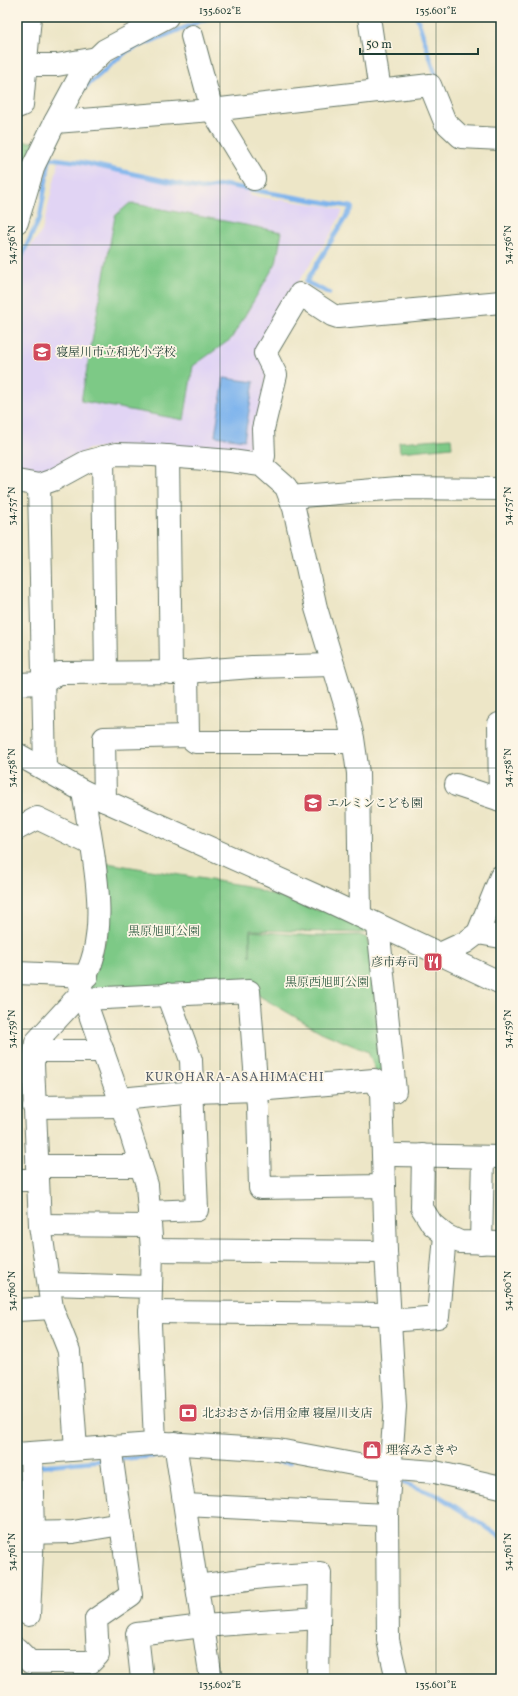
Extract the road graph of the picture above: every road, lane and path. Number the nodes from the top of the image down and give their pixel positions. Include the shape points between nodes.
1 (30, 17) edge
2 (167, 17) edge
3 (369, 17) edge
4 (192, 36) dead end
5 (97, 58) junction
6 (26, 65) junction
7 (380, 91) junction
8 (17, 107) edge
9 (212, 110) junction
10 (63, 121) junction
11 (501, 139) edge
12 (254, 179) dead end
13 (21, 196) edge
14 (17, 222) edge
15 (501, 302) edge
16 (168, 456) junction
17 (103, 457) junction
18 (261, 465) junction
19 (17, 481) edge
20 (39, 485) junction
21 (501, 489) edge
22 (290, 497) junction
23 (333, 664) junction
24 (106, 673) junction
25 (179, 673) junction
26 (43, 683) junction
27 (17, 684) edge
28 (501, 724) edge
29 (188, 736) junction
30 (353, 742) junction
31 (17, 754) edge
32 (45, 769) junction
33 (456, 785) dead end
34 (83, 791) junction
35 (501, 800) edge
36 (105, 801) junction
37 (17, 829) edge
38 (91, 844) junction
39 (501, 876) edge
40 (369, 921) junction
41 (478, 933) junction
42 (501, 938) edge
43 (440, 954) junction
44 (17, 973) edge
45 (501, 983) edge
46 (85, 989) junction
47 (167, 994) junction
48 (35, 1051) junction
49 (103, 1051) junction
50 (257, 1090) junction
51 (381, 1091) junction
52 (194, 1092) junction
53 (29, 1102) edge
54 (121, 1102) junction
55 (395, 1155) dead end
56 (423, 1156) junction
57 (492, 1157) edge
58 (141, 1166) junction
59 (31, 1175) edge
60 (384, 1186) junction
61 (150, 1219) junction
62 (40, 1225) junction
63 (445, 1235) junction
64 (491, 1243) edge
65 (152, 1250) junction
66 (386, 1252) junction
67 (48, 1284) junction
68 (151, 1287) junction
69 (52, 1308) junction
70 (17, 1310) edge
71 (150, 1312) junction
72 (390, 1318) junction
73 (76, 1449) junction
74 (171, 1449) junction
75 (111, 1456) junction
76 (28, 1460) edge
77 (391, 1475) junction
78 (501, 1487) edge
79 (185, 1505) junction
80 (387, 1514) junction
81 (121, 1524) junction
82 (25, 1533) edge
83 (197, 1586) junction
84 (29, 1615) dead end
85 (319, 1618) junction
86 (203, 1626) junction
87 (17, 1649) edge
88 (53, 1670) edge
89 (142, 1679) edge
90 (211, 1679) edge
91 (318, 1679) edge
92 (397, 1679) edge

1 - 6 street
2 - 5 street via 105,50
3 - 7 street
4 - 9 street
5 - 6 street via 57,65
5 - 10 street via 82,72
6 - 8 street via 22,105
7 - 9 street
7 - 11 street via 430,85 445,122 461,137
9 - 10 street
9 - 12 street
10 - 13 street via 34,165
13 - 14 street
15 - 18 street via 338,317 300,294 265,352 276,375 263,429 264,456
16 - 17 street via 116,454
16 - 18 street
16 - 25 street
17 - 20 street via 86,462
17 - 24 street
18 - 22 street via 286,487
19 - 20 street
20 - 26 street
21 - 22 street via 398,488
22 - 23 street via 316,608
23 - 25 street
23 - 30 street
24 - 25 street
24 - 26 street via 59,673
25 - 29 street
26 - 27 street
26 - 32 street
28 - 35 street
29 - 30 street via 195,742
29 - 36 street via 104,738
30 - 40 street via 358,773
31 - 32 street
32 - 34 street
33 - 35 street
34 - 36 street
34 - 38 street
36 - 40 street
37 - 38 street via 38,818
38 - 46 street via 98,879 98,937
39 - 41 street
40 - 43 street
40 - 51 street via 395,1091
41 - 42 street
41 - 43 street via 466,942
43 - 45 street
44 - 46 street
46 - 47 street
46 - 48 street via 36,1042
46 - 49 street
47 - 50 street via 249,991
47 - 52 street via 191,1060
48 - 49 street
48 - 53 street
49 - 54 street
50 - 51 street via 374,1080
50 - 52 street
50 - 60 street via 260,1188
51 - 60 street
52 - 54 street
52 - 61 street via 197,1210
53 - 54 street
53 - 59 street
54 - 58 street
55 - 56 street
56 - 57 street
56 - 63 street via 422,1208 432,1224
57 - 64 street
58 - 59 street
58 - 61 street via 147,1185
59 - 62 street
60 - 66 street
61 - 62 street
61 - 65 street
62 - 67 street
63 - 64 street via 460,1242
63 - 72 street via 438,1317
65 - 66 street
65 - 68 street
66 - 72 street
67 - 68 street
67 - 69 street
68 - 71 street
69 - 70 street
69 - 73 street via 69,1351
71 - 72 street
71 - 74 street
72 - 77 street via 395,1407
73 - 75 street
73 - 76 street
74 - 75 street
74 - 77 street via 278,1450
74 - 79 street
75 - 81 street
76 - 82 street
77 - 78 street via 435,1472
77 - 80 street
79 - 80 street
79 - 83 street
80 - 92 street via 388,1640
81 - 82 street via 73,1532
81 - 88 street via 131,1595 96,1619 98,1655 91,1662
82 - 84 street
83 - 85 street via 263,1576 320,1573
83 - 86 street
85 - 86 street
85 - 91 street
86 - 89 street via 137,1634
86 - 90 street
87 - 88 street via 30,1662

